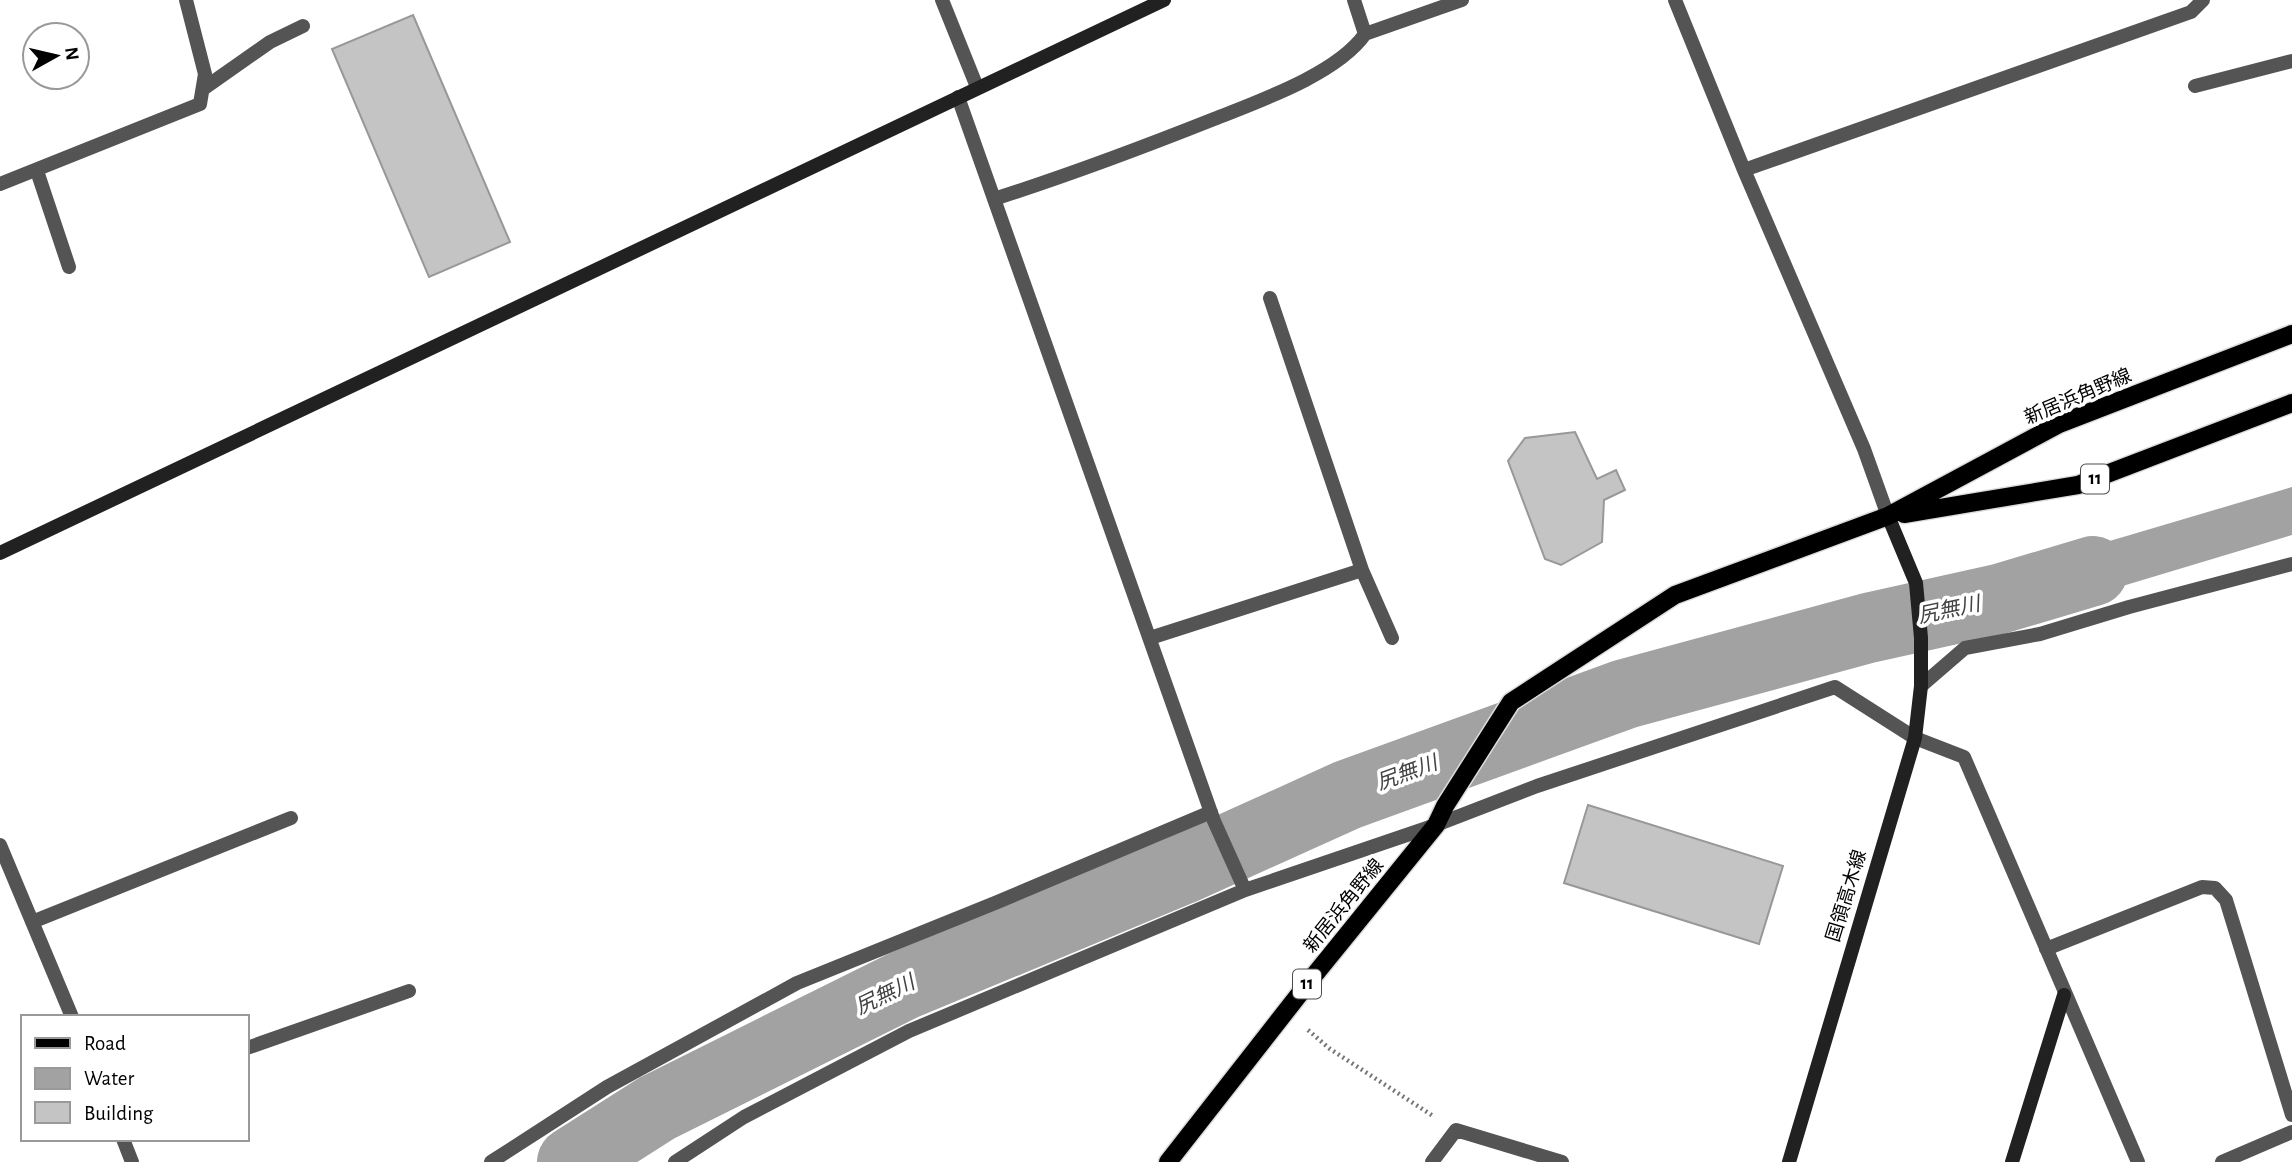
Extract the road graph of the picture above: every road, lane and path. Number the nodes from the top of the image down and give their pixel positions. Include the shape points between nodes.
1 (186, 0) edge
2 (942, 0) edge
3 (1164, 0) edge
4 (1354, 0) edge
5 (1462, 0) edge
6 (1675, 0) edge
7 (2203, 0) edge
8 (303, 26) dead end
9 (1365, 34) junction
10 (2292, 61) edge
11 (2195, 86) dead end
12 (977, 87) junction
13 (203, 89) junction
14 (958, 97) junction
15 (1745, 170) junction
16 (37, 171) junction
17 (0, 184) edge
18 (994, 200) junction
19 (69, 267) dead end
20 (1270, 299) dead end
21 (2292, 334) edge
22 (2292, 402) edge
23 (1888, 516) junction
24 (0, 552) edge
25 (2292, 564) edge
26 (1362, 570) junction
27 (1150, 638) junction
28 (1392, 638) dead end
29 (1921, 686) junction
30 (1915, 738) junction
31 (1212, 816) junction
32 (291, 818) dead end
33 (1436, 825) junction
34 (0, 845) edge
35 (1245, 890) junction
36 (32, 922) junction
37 (2046, 949) junction
38 (410, 991) dead end
39 (2064, 995) junction
40 (1286, 1011) junction
41 (71, 1015) edge
42 (248, 1048) edge
43 (2292, 1115) edge
44 (1456, 1130) junction
45 (2292, 1132) edge
46 (123, 1141) edge
47 (132, 1162) edge
48 (491, 1162) edge
49 (675, 1162) edge
50 (1168, 1162) edge
51 (1432, 1162) edge
52 (1562, 1162) edge
53 (1789, 1162) edge
54 (2012, 1162) edge
55 (2138, 1162) edge
56 (2222, 1162) edge

1 - 13 street via 205,74
2 - 12 street
3 - 12 street
4 - 9 street
5 - 9 street
6 - 15 street
7 - 15 street via 2191,12
8 - 13 street via 270,42
9 - 18 street via 1355,49 1291,88 1091,168
10 - 11 street
12 - 14 street
13 - 16 street via 200,104
14 - 18 street
14 - 24 street
15 - 23 street
16 - 17 street
16 - 19 street
18 - 27 street
20 - 26 street
21 - 23 main road, 新居浜角野線 / 11 via 2059,424
22 - 23 main road, 新居浜角野線 / 11 via 2078,485
23 - 29 street, 国領高木線 via 1916,583
23 - 33 main road, 新居浜角野線 / 11 via 1675,595 1511,702
25 - 29 street via 2040,634 1965,648
26 - 27 street
26 - 28 street
27 - 31 street
29 - 30 street, 国領高木線
30 - 33 street via 1835,687 1537,786
30 - 37 street via 1964,757
30 - 53 street, 国領高木線
31 - 35 street
31 - 48 street via 797,983 607,1087
32 - 36 street
33 - 35 street
33 - 40 main road, 新居浜角野線 / 11
34 - 36 street
35 - 49 street via 909,1031 744,1117
36 - 41 street
37 - 39 street
37 - 43 street via 2202,887 2216,888 2226,900
38 - 42 street
39 - 54 street
39 - 55 street
40 - 44 path via 1330,1049
40 - 50 main road, 新居浜角野線 / 11
44 - 51 street
44 - 52 street
45 - 56 street
46 - 47 street

